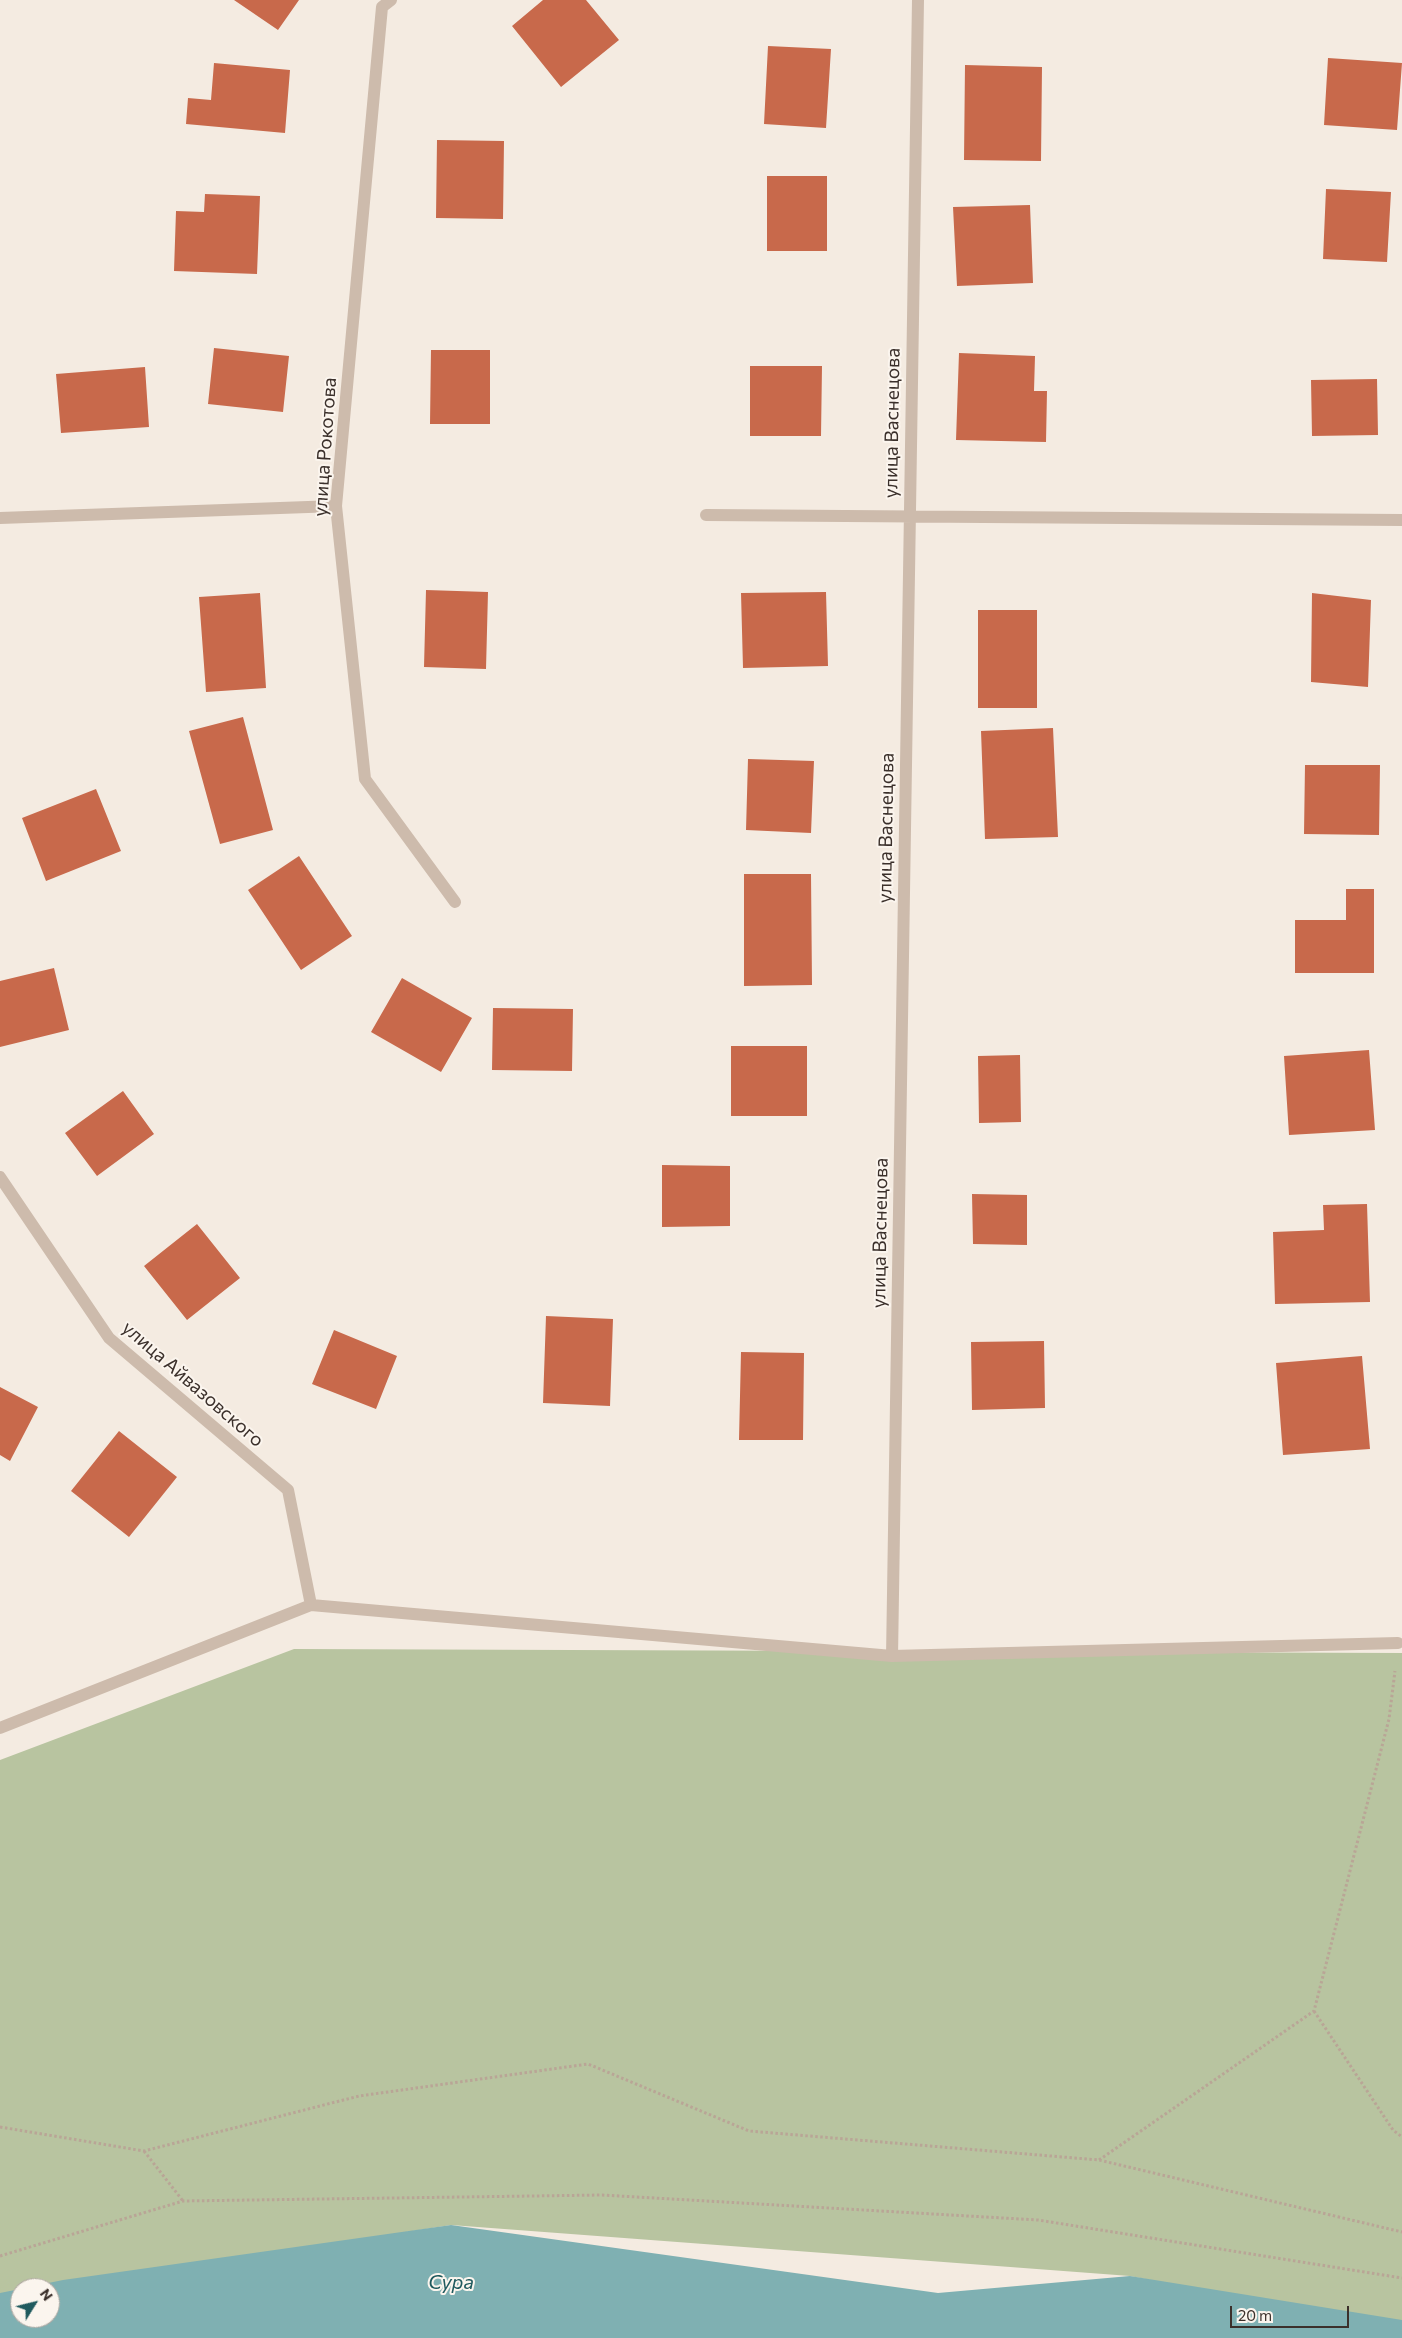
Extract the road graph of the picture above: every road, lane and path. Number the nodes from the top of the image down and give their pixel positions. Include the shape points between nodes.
1 (391, 0) edge
2 (918, 0) edge
3 (336, 506) junction
4 (706, 515) dead end
5 (910, 516) junction
6 (0, 518) edge
7 (1402, 520) edge
8 (455, 902) dead end
9 (0, 1177) edge
10 (311, 1605) junction
11 (1398, 1643) joint
12 (892, 1656) junction
13 (0, 1728) edge
14 (1314, 2010) junction
15 (0, 2127) edge
16 (1402, 2137) edge
17 (144, 2151) junction
18 (1099, 2160) junction
19 (183, 2201) junction
20 (1402, 2232) edge
21 (0, 2256) edge
22 (1402, 2278) edge

1 - 3 street, улица Рокотова via 382,7
2 - 5 street, улица Васнецова
3 - 6 street
3 - 8 street, улица Рокотова via 365,778
4 - 5 street
5 - 7 street
5 - 12 street, улица Васнецова
9 - 10 street, улица Айвазовского via 109,1338 288,1490
10 - 12 street
10 - 13 street
11 - 12 street
11 - 14 path via 1389,1719
14 - 16 path via 1393,2130
14 - 18 path
15 - 17 path
17 - 18 path via 359,2096 588,2064 749,2131
17 - 19 path
18 - 20 path
19 - 21 path
19 - 22 path via 602,2195 1038,2220

